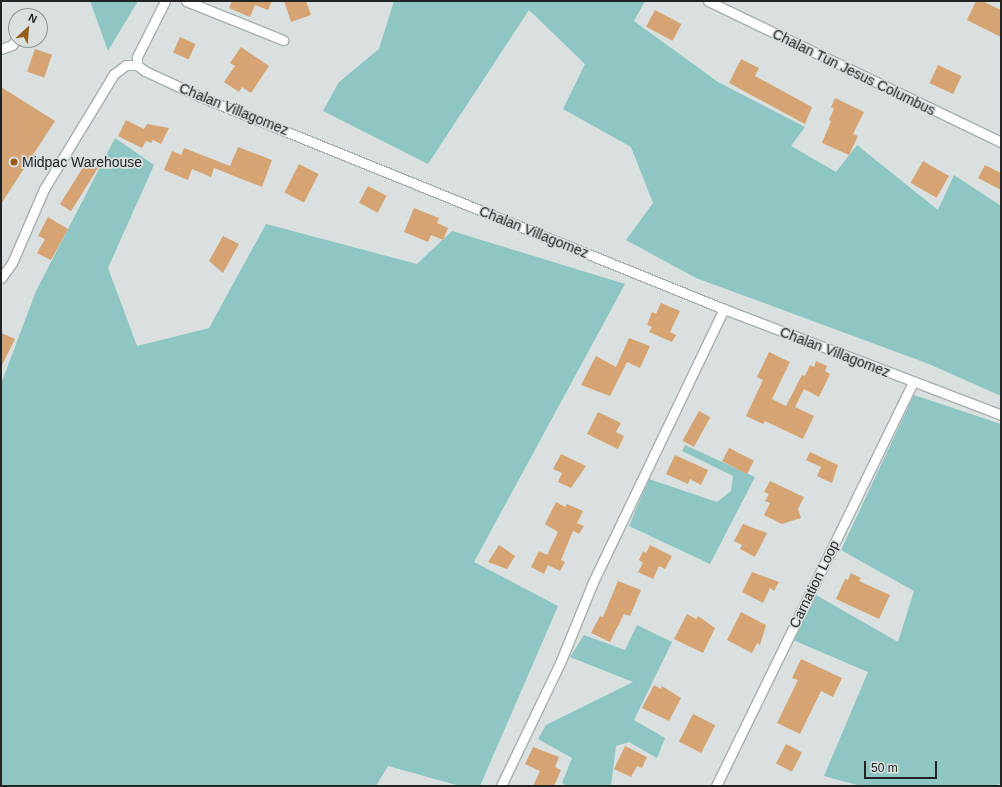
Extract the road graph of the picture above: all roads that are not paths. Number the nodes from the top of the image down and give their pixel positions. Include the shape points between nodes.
1 (165, 1) edge
2 (186, 1) edge
3 (708, 1) edge
4 (283, 40) dead end
5 (137, 64) junction
6 (1001, 142) edge
7 (1, 278) edge
8 (724, 309) junction
9 (913, 382) junction
10 (1001, 415) edge
11 (501, 786) edge
12 (716, 786) edge

1 - 5 street via 138,51
2 - 4 street
3 - 6 street, Chalan Tun Jesus Columbus
5 - 7 street via 126,65 114,74 44,188 12,263
5 - 8 street, Chalan Villagomez via 145,71 201,97
8 - 9 street, Chalan Villagomez
8 - 11 street via 593,582 556,670
9 - 10 street, Chalan Villagomez
9 - 12 street, Carnation Loop

